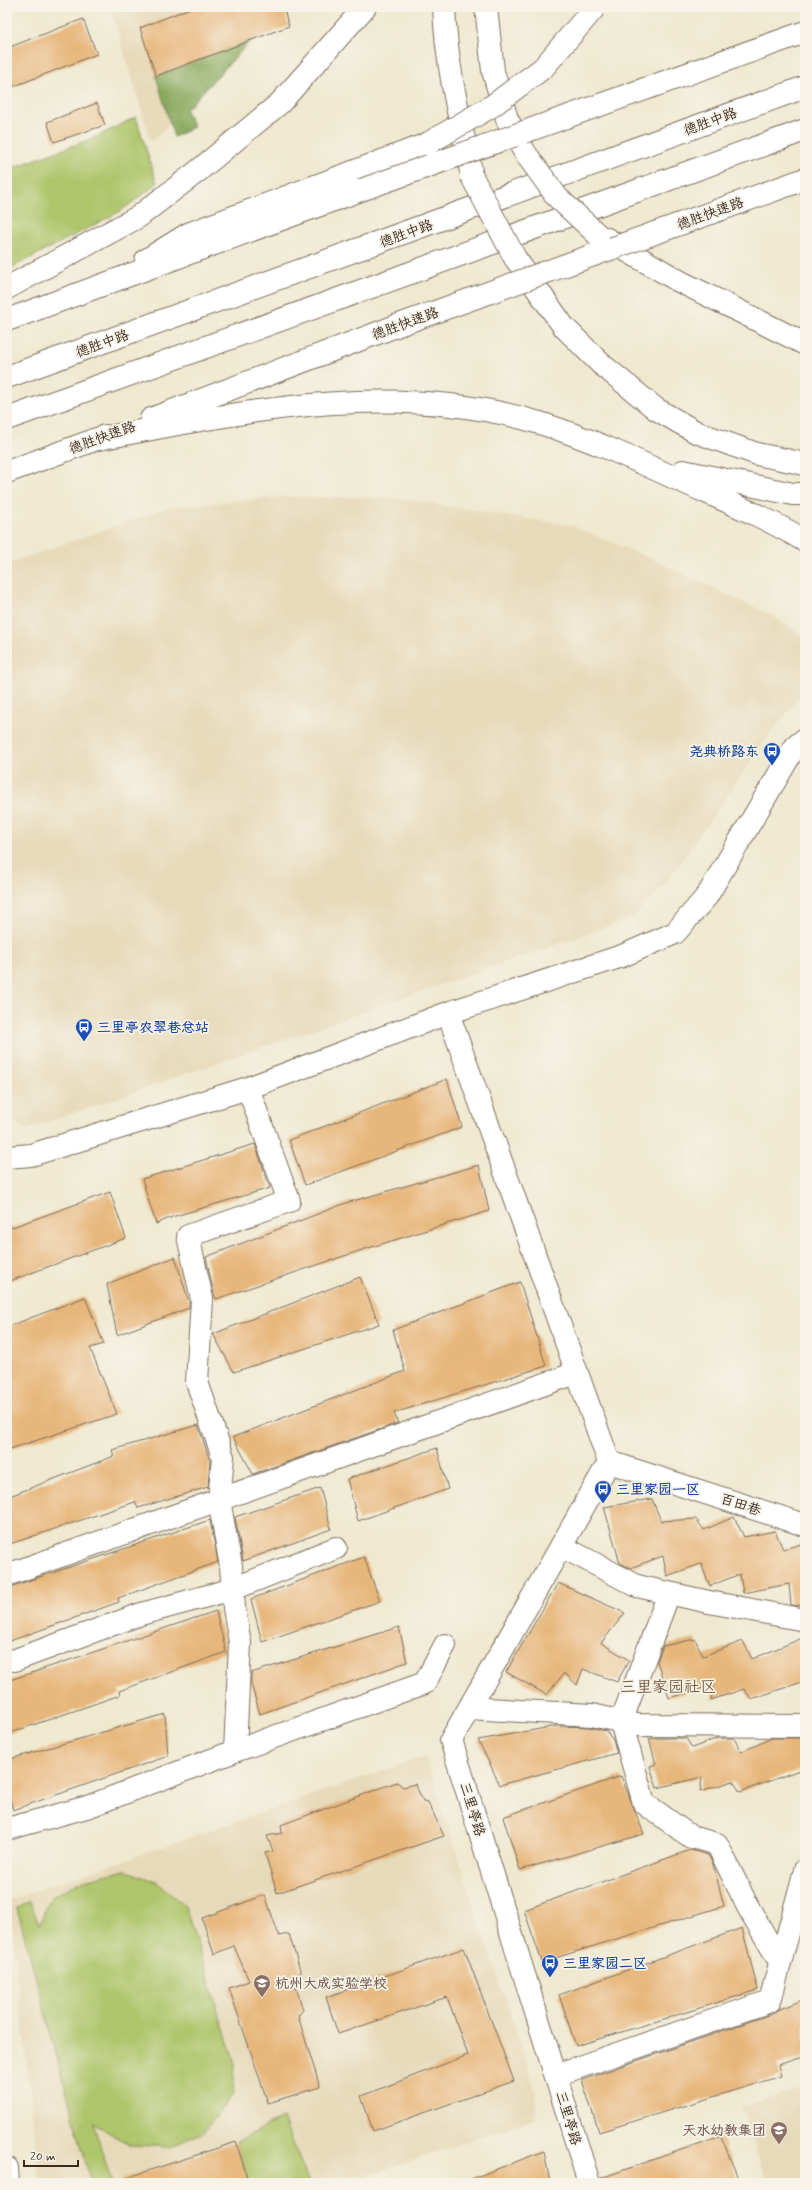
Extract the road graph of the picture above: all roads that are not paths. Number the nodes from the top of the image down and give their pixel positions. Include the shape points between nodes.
1 (365, 7) edge
2 (444, 7) edge
3 (486, 7) edge
4 (595, 7) edge
5 (805, 32) edge
6 (805, 87) edge
7 (805, 130) edge
8 (805, 178) edge
9 (106, 285) junction
10 (7, 288) edge
11 (7, 320) edge
12 (805, 344) edge
13 (7, 377) edge
14 (7, 419) edge
15 (93, 440) junction
16 (637, 460) junction
17 (805, 464) edge
18 (7, 472) edge
19 (805, 494) edge
20 (805, 541) edge
21 (805, 739) edge
22 (448, 1013) junction
23 (248, 1088) junction
24 (7, 1157) edge
25 (576, 1373) junction
26 (609, 1462) junction
27 (219, 1500) junction
28 (805, 1525) edge
29 (561, 1546) junction
30 (336, 1548) dead end
31 (7, 1575) edge
32 (233, 1590) junction
33 (669, 1593) junction
34 (805, 1620) edge
35 (445, 1645) dead end
36 (15, 1660) dead end
37 (469, 1708) junction
38 (621, 1722) junction
39 (805, 1726) edge
40 (234, 1751) junction
41 (7, 1829) edge
42 (805, 1870) edge
43 (780, 1962) junction
44 (556, 2075) junction
45 (7, 2168) edge
46 (8, 2183) edge
47 (589, 2183) edge

1 - 10 main road via 280,103 198,171 138,217
2 - 17 main road, bridge via 445,36 471,175 515,258 564,327 627,386 656,409 696,432 757,454
3 - 12 main road, bridge via 493,71 507,119 526,154 557,197 598,235 679,281
4 - 9 main road, bridge via 543,68 492,106 427,144 188,234
5 - 9 main road, bridge via 361,190
6 - 13 main road, 德胜中路, bridge
7 - 14 main road, bridge
8 - 15 main road, 德胜快速路, bridge via 396,326
9 - 11 main road
15 - 16 main road via 276,409 337,403 421,402 485,411 542,424
15 - 18 main road, 德胜快速路
16 - 19 main road via 712,478 793,494
16 - 20 main road
21 - 22 main road via 796,746 778,773 707,896 675,933 622,956
22 - 23 main road
22 - 25 main road
23 - 24 main road via 64,1146 31,1155
23 - 27 main road via 289,1201 188,1236 202,1300 196,1382 223,1457
25 - 26 main road
25 - 27 main road
26 - 28 main road, 百田巷
26 - 29 main road, 三里亭路
27 - 31 main road
27 - 32 main road via 232,1566
29 - 33 main road via 637,1586
29 - 37 main road, 三里亭路
30 - 32 main road
32 - 36 main road via 141,1614
32 - 40 main road via 240,1643
33 - 34 main road
33 - 38 main road
35 - 40 main road via 425,1683
37 - 38 main road via 592,1715
37 - 44 main road, 三里亭路 via 451,1740
38 - 39 main road via 637,1725
38 - 43 main road via 644,1803 691,1837 717,1844 748,1907
40 - 41 main road via 87,1807
42 - 43 main road
43 - 44 main road via 770,2001
44 - 47 main road, 三里亭路
45 - 46 main road

